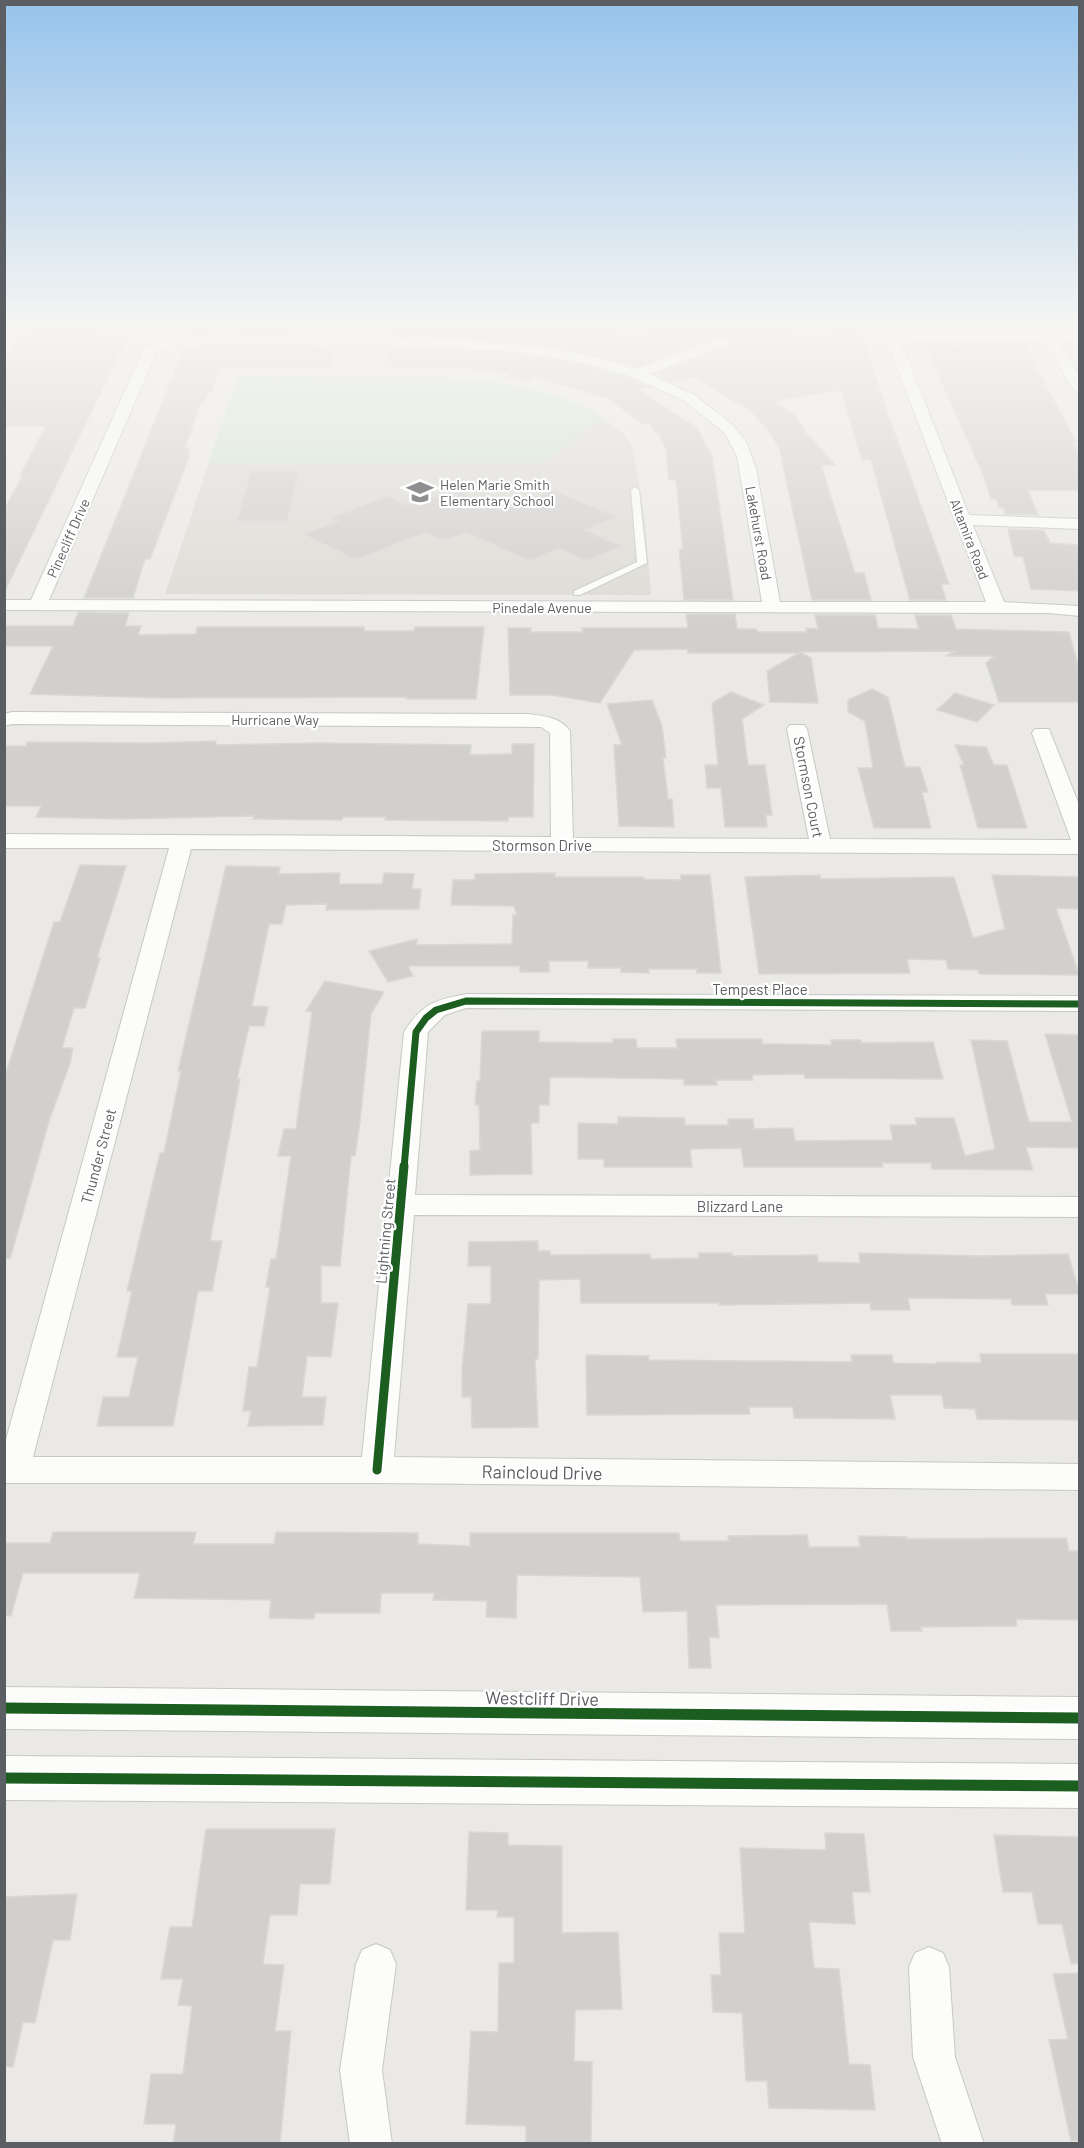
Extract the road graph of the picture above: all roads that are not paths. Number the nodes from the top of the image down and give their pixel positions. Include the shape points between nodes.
1 (119, 424) edge
2 (723, 424) edge
3 (926, 424) edge
4 (635, 490) dead end
5 (962, 520) junction
6 (1080, 524) edge
7 (577, 593) dead end
8 (38, 604) junction
9 (4, 605) edge
10 (772, 608) junction
11 (997, 608) junction
12 (1080, 611) edge
13 (4, 720) edge
14 (797, 729) dead end
15 (1042, 734) dead end
16 (1080, 837) edge
17 (4, 841) edge
18 (182, 842) junction
19 (562, 845) junction
20 (821, 846) junction
21 (1080, 847) edge
22 (1080, 1004) edge
23 (441, 1006) joint
24 (401, 1204) junction
25 (1080, 1207) edge
26 (9, 1470) edge
27 (377, 1470) junction
28 (1080, 1477) edge
29 (4, 1708) edge
30 (1080, 1718) edge
31 (4, 1778) edge
32 (1080, 1786) edge
33 (376, 1964) dead end
34 (928, 1967) dead end
35 (371, 2144) edge
36 (963, 2144) edge

1 - 8 street, Pinecliff Drive
2 - 10 street, Lakehurst Road via 746,457
3 - 5 street, Altamira Road
4 - 7 lane via 642,563
5 - 6 street
5 - 11 street, Altamira Road
8 - 9 street, Pinedale Avenue
8 - 10 street, Pinedale Avenue
10 - 11 street, Pinedale Avenue
11 - 12 street, Pinedale Avenue
13 - 19 street, Hurricane Way via 546,722 560,731
14 - 20 street, Stormson Court
15 - 16 street
17 - 18 street, Stormson Drive
18 - 19 street, Stormson Drive
18 - 26 street, Thunder Street
19 - 20 street, Stormson Drive
20 - 21 street, Stormson Drive
22 - 23 street, Tempest Place via 466,1001
23 - 24 street, Lightning Street via 425,1017 416,1032
24 - 25 street, Blizzard Lane
24 - 27 street, Lightning Street
26 - 27 street, Raincloud Drive
27 - 28 street, Raincloud Drive
29 - 30 main road, Westcliff Drive
31 - 32 main road
33 - 35 street via 361,2070
34 - 36 street via 934,2057

